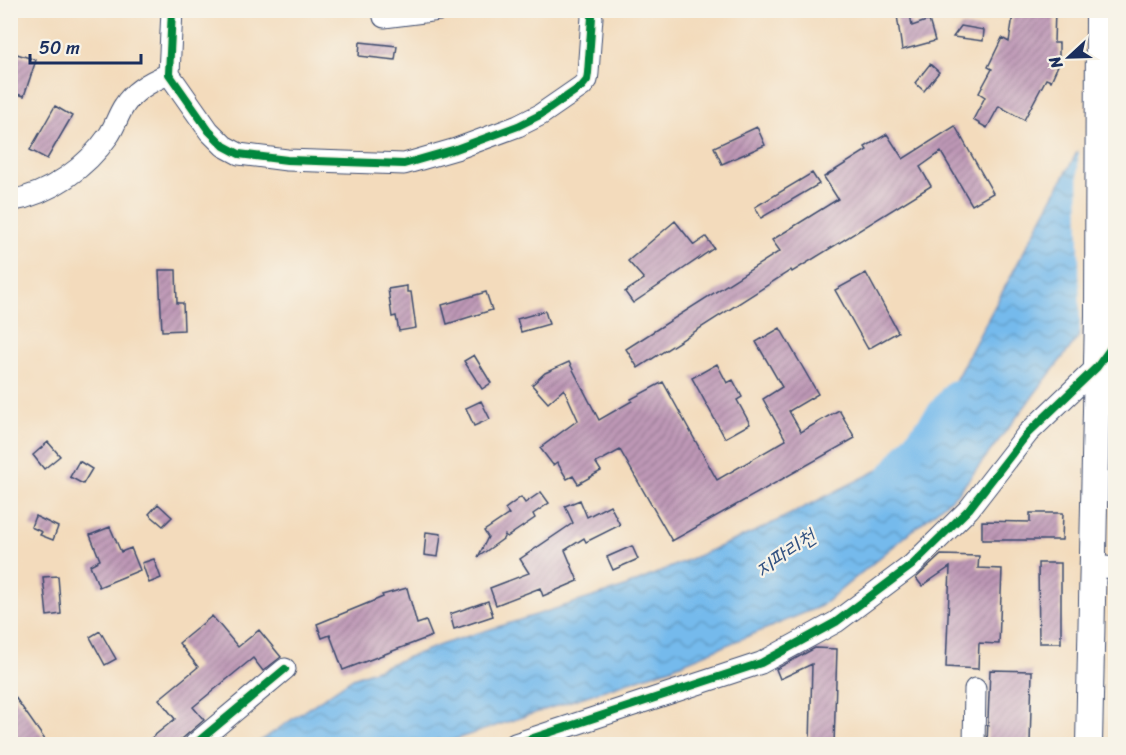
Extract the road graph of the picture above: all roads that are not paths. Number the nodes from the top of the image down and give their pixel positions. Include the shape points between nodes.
1 (172, 10) edge
2 (383, 10) edge
3 (439, 10) edge
4 (1099, 10) edge
5 (592, 17) dead end
6 (169, 74) junction
7 (10, 201) edge
8 (1116, 341) edge
9 (1097, 367) junction
10 (1104, 567) edge
11 (285, 669) dead end
12 (975, 689) dead end
13 (195, 744) edge
14 (514, 744) edge
15 (974, 744) edge
16 (1089, 744) edge

1 - 6 street
2 - 3 street via 384,17
4 - 9 main road
5 - 6 street via 587,80 582,86 518,126 404,164 287,160 239,154 209,131
6 - 7 street via 144,85 130,97 95,152 58,184 29,198
8 - 9 street
9 - 10 main road
9 - 14 street via 1029,434 961,517 912,565 836,622 761,663
10 - 16 main road
11 - 13 street
12 - 15 street

